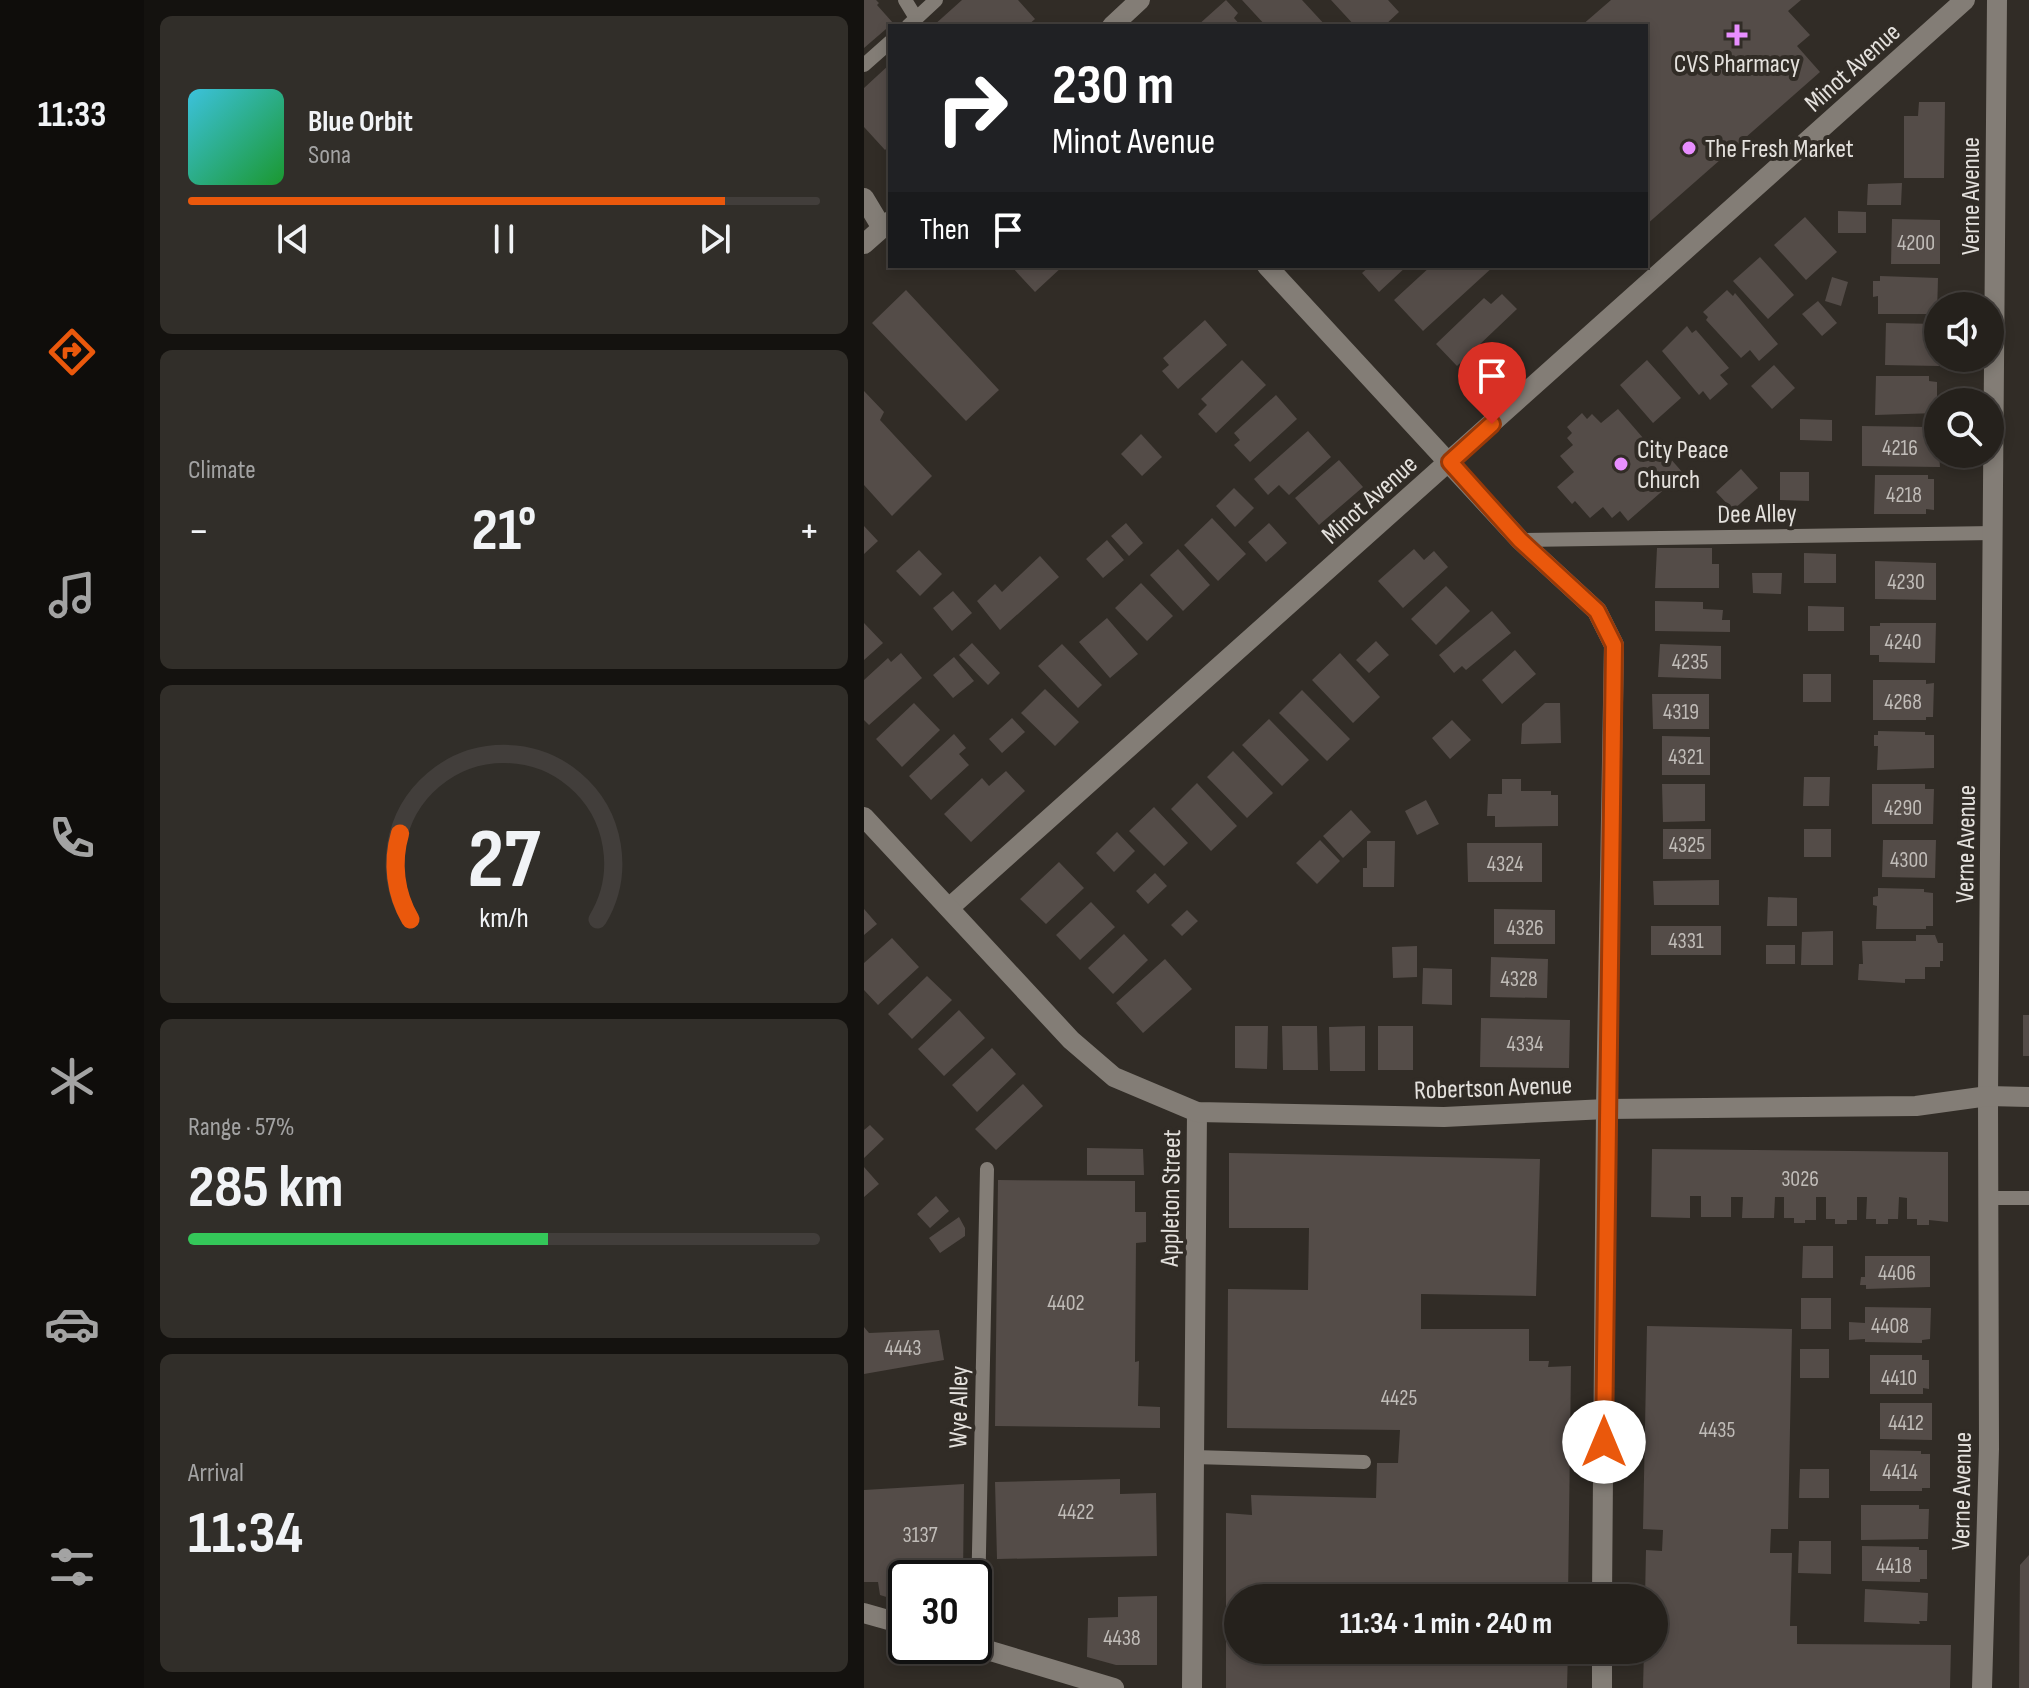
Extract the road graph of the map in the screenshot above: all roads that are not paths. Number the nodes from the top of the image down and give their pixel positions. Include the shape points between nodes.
1 (905, 0) edge
2 (936, 0) edge
3 (1140, 0) edge
4 (1965, 0) edge
5 (1997, 0) edge
6 (912, 22) edge
7 (1114, 24) edge
8 (888, 44) edge
9 (864, 65) edge
10 (864, 198) edge
11 (886, 225) edge
12 (864, 244) edge
13 (1269, 268) edge
14 (1450, 462) junction
15 (1994, 533) junction
16 (1520, 540) junction
17 (864, 817) edge
18 (949, 908) junction
19 (1988, 1096) junction
20 (2029, 1097) edge
21 (1606, 1109) junction
22 (1197, 1112) junction
23 (987, 1169) dead end
24 (1988, 1198) junction
25 (2029, 1198) edge
26 (1194, 1457) junction
27 (1364, 1462) dead end
28 (978, 1560) edge
29 (1602, 1584) edge
30 (864, 1613) edge
31 (888, 1620) edge
32 (992, 1651) edge
33 (1602, 1664) edge
34 (1114, 1688) edge
35 (1192, 1688) edge
36 (1602, 1688) edge
37 (1982, 1688) edge

1 - 6 lane
2 - 6 lane
3 - 7 street
4 - 14 street, Minot Avenue
5 - 15 street, Verne Avenue
8 - 9 lane
10 - 11 street
11 - 12 street
13 - 14 street
14 - 16 street
14 - 18 street, Minot Avenue
15 - 16 lane, Dee Alley
15 - 19 street, Verne Avenue
16 - 21 street via 1597,611 1614,645
17 - 18 street, Appleton Street
18 - 22 street, Appleton Street via 1071,1040 1114,1077
19 - 20 street, Robertson Avenue
19 - 21 street, Robertson Avenue via 1916,1106
19 - 24 street, Verne Avenue
21 - 22 street, Robertson Avenue via 1444,1117
21 - 29 street
22 - 26 street, Appleton Street
23 - 28 lane, Wye Alley
24 - 25 lane
24 - 37 street, Verne Avenue via 1989,1449
26 - 27 lane
26 - 35 street, Appleton Street
30 - 31 street
32 - 34 street
33 - 36 street

